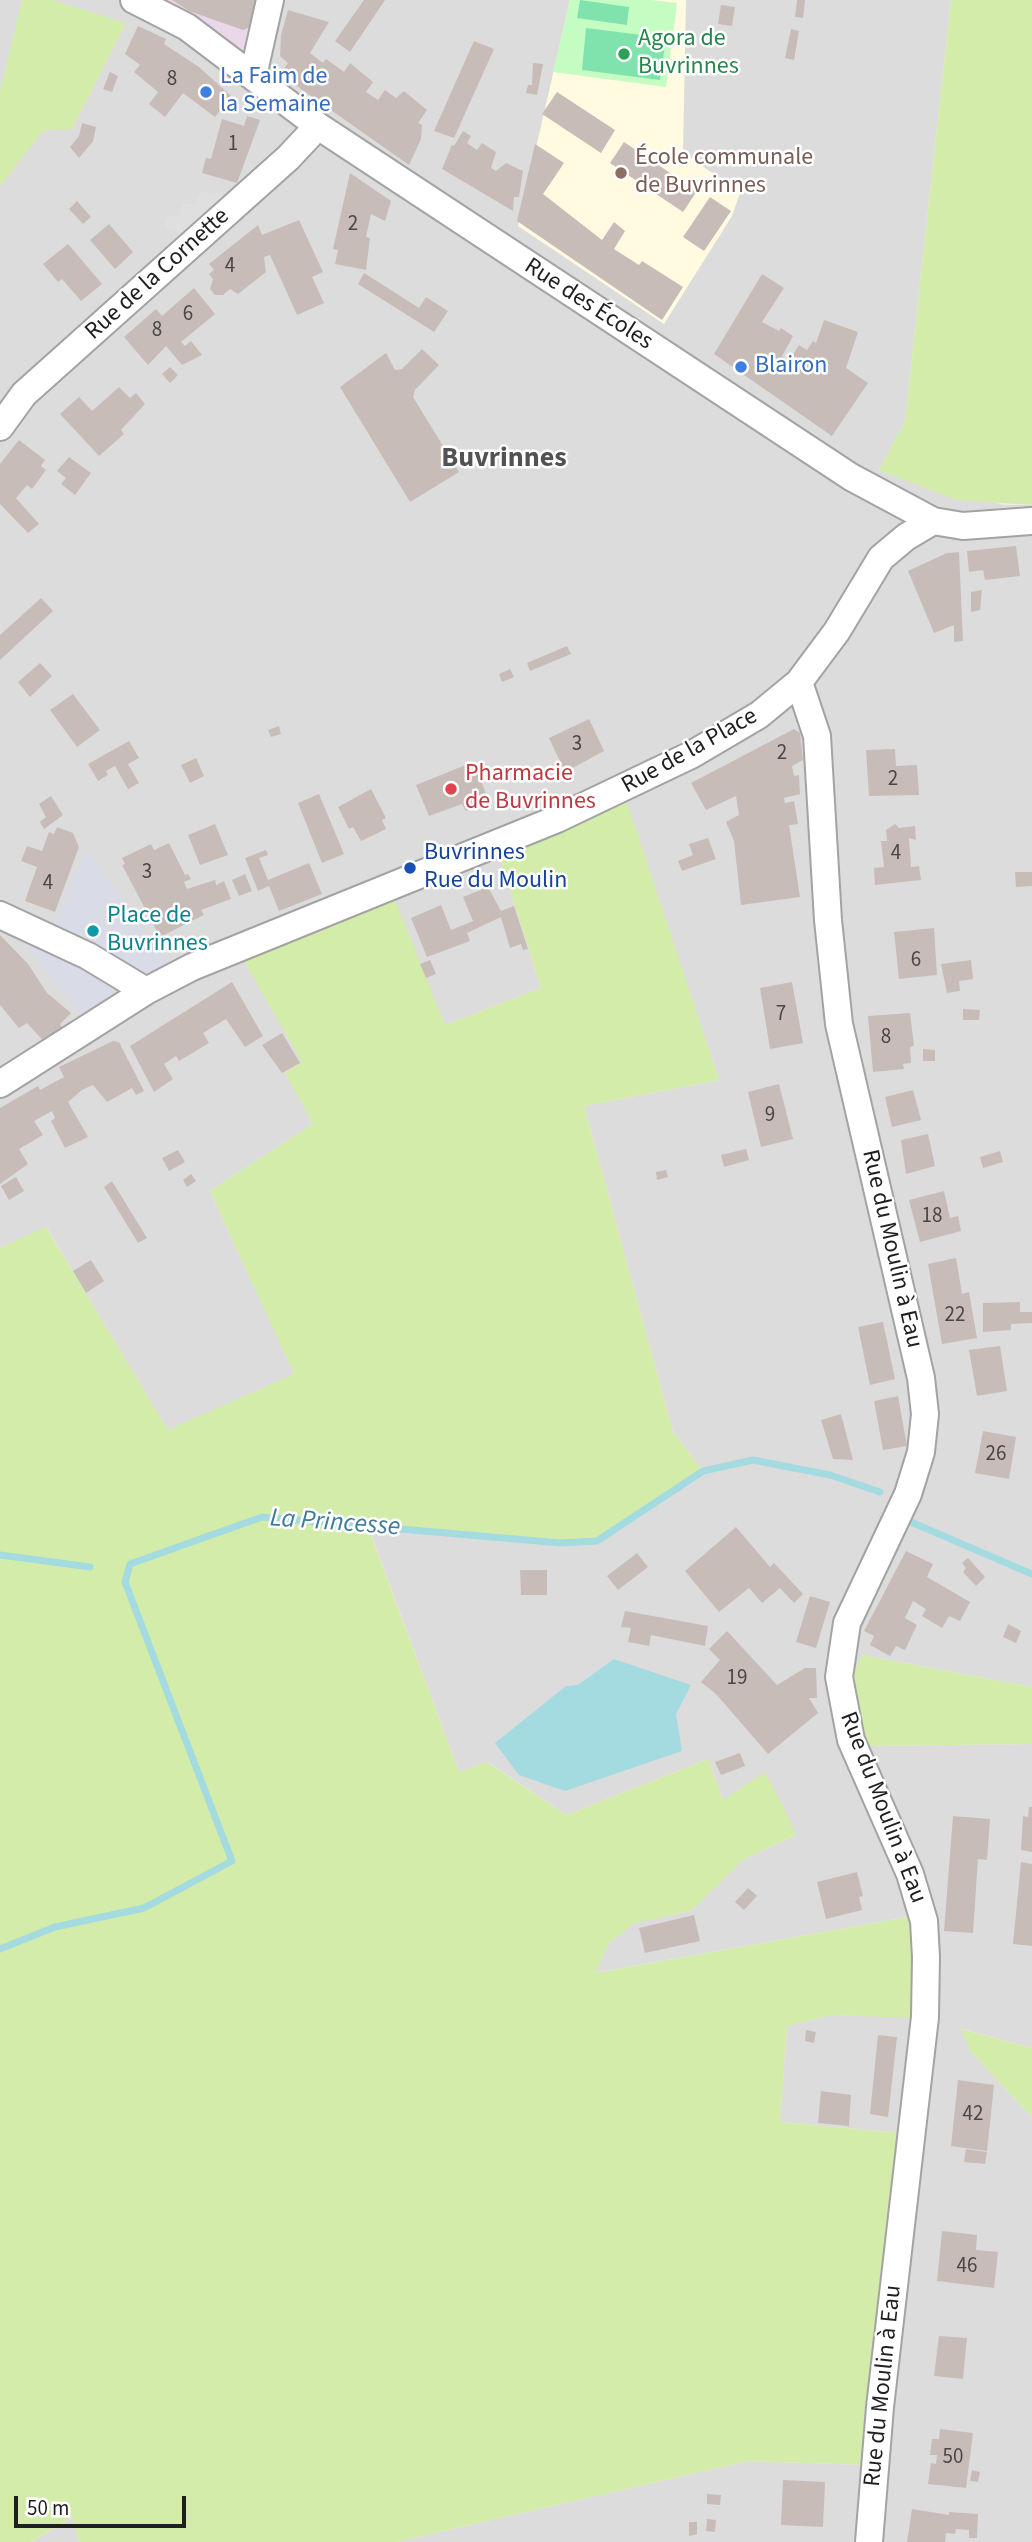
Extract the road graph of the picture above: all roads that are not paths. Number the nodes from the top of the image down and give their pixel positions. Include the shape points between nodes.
1 (134, 0) edge
2 (270, 0) edge
3 (253, 76) junction
4 (318, 126) junction
5 (0, 427) edge
6 (933, 521) junction
7 (1032, 521) edge
8 (799, 682) junction
9 (0, 915) edge
10 (146, 991) junction
11 (0, 1084) edge
12 (869, 2542) edge

1 - 3 street, Rue des Écoles via 187,27
2 - 3 street
3 - 4 street, Rue des Écoles
4 - 5 street, Rue de la Cornette via 24,394
4 - 6 street, Rue des Écoles via 851,477
6 - 7 street via 974,526
6 - 8 street, Rue de la Place via 881,558 837,631
8 - 10 street, Rue de la Place via 759,715 618,792 192,967
8 - 12 street, Rue du Moulin à Eau via 817,736 839,1024 921,1378 925,1414 921,1452 908,1494 847,1623 839,1677 851,1740 910,1874 923,1921 926,1957 926,2009
9 - 10 street via 88,956
10 - 11 street, Rue de la Place

